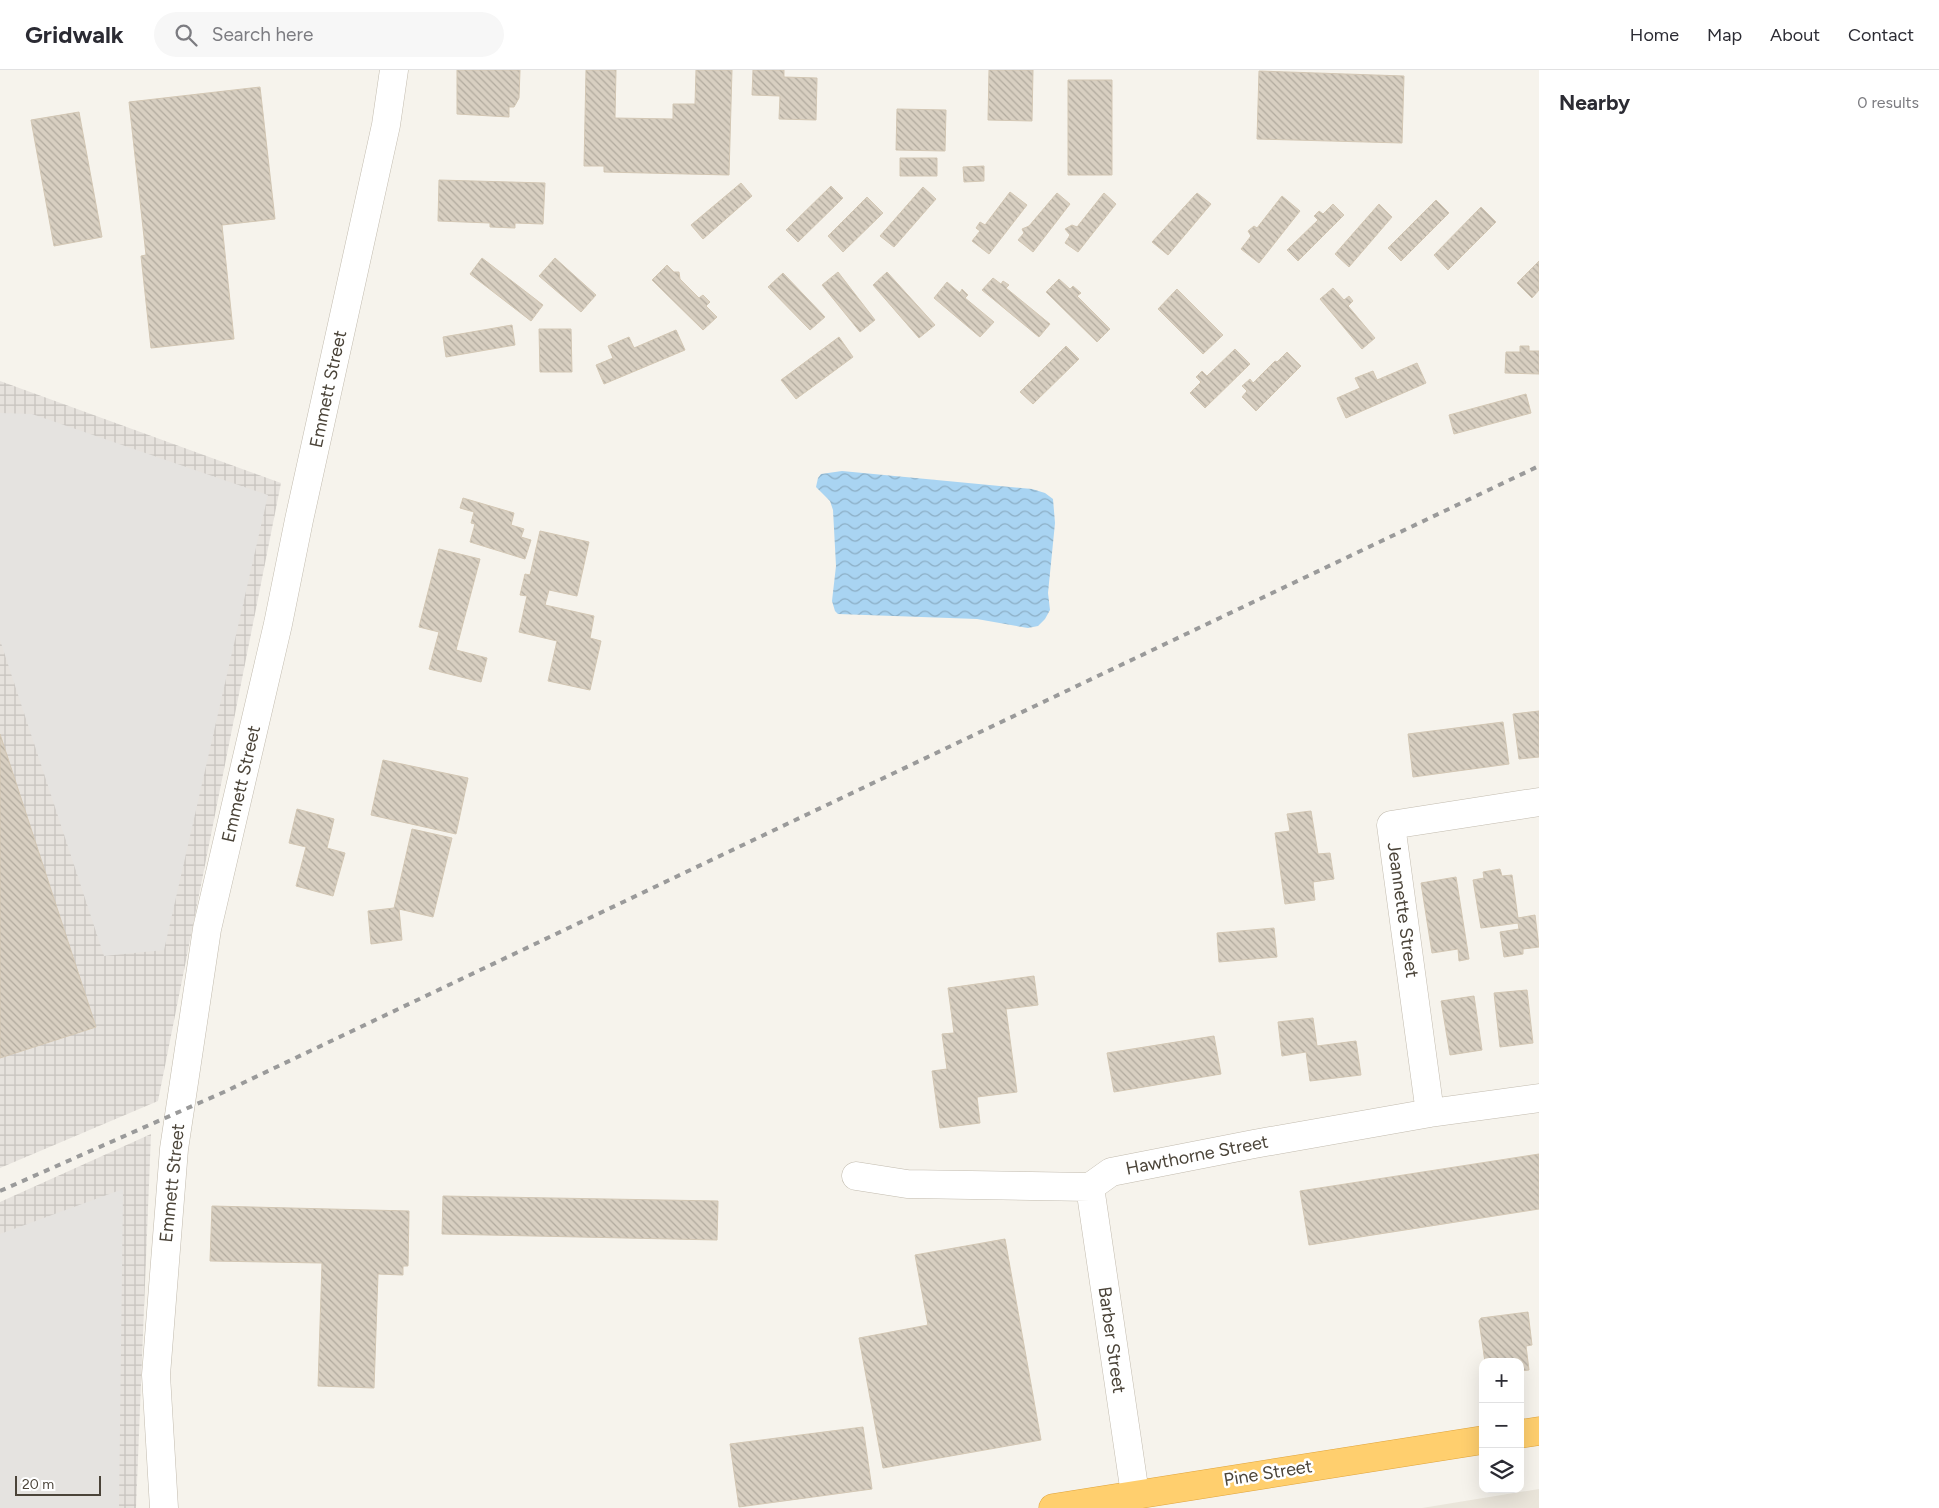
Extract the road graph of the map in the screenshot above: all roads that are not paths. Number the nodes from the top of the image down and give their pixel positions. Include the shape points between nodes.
1 (394, 70) edge
2 (1539, 802) edge
3 (1539, 1098) edge
4 (1430, 1113) junction
5 (856, 1176) dead end
6 (1090, 1186) junction
7 (1539, 1431) edge
8 (1524, 1433) edge
9 (1479, 1441) edge
10 (1135, 1494) junction
11 (164, 1508) edge
12 (1052, 1508) edge

1 - 11 street, Emmett Street via 386,125 278,624 207,929 174,1149 156,1375
2 - 4 street, Jeannette Street via 1391,825
3 - 4 street, Hawthorne Street
4 - 6 street, Hawthorne Street via 1111,1172
5 - 6 street via 907,1184
6 - 10 street, Barber Street
7 - 8 highway
9 - 10 highway, Pine Street
10 - 12 highway, Pine Street

